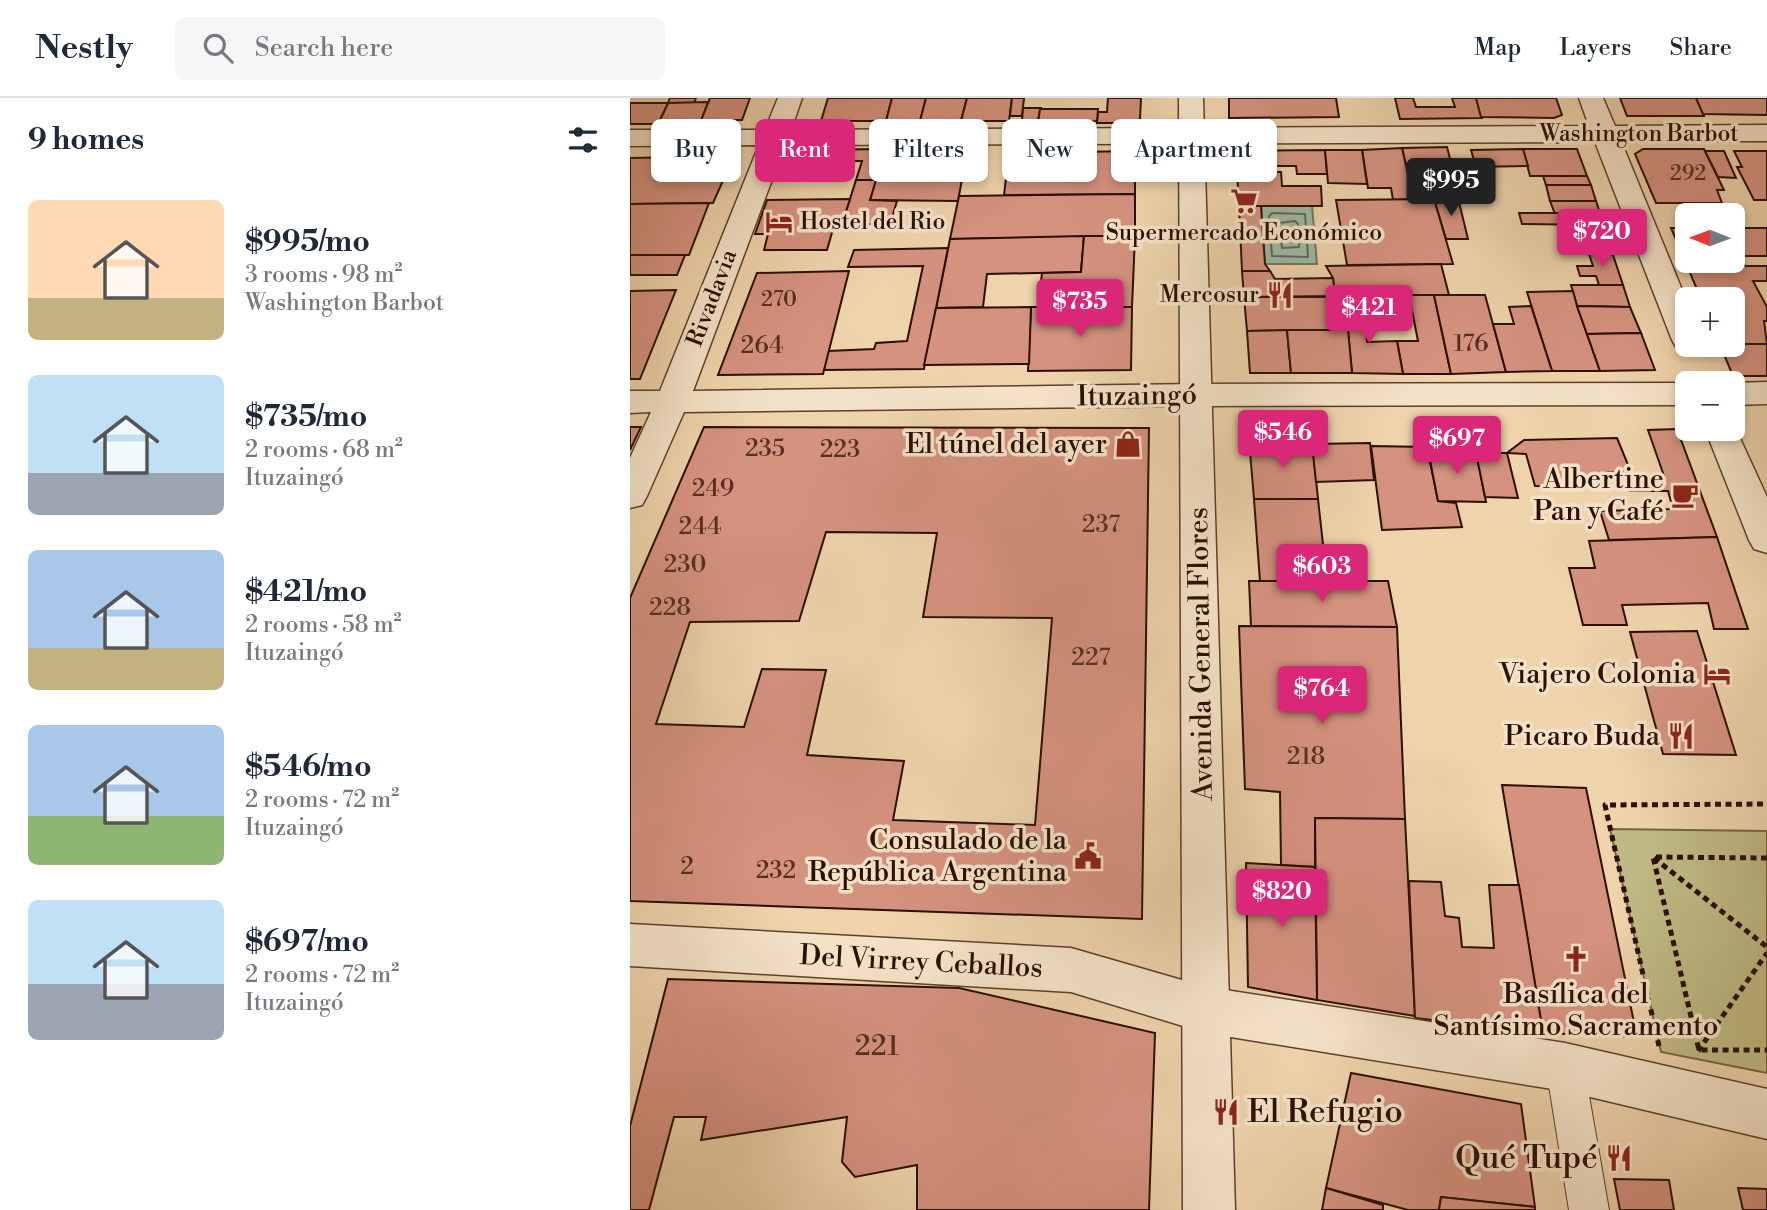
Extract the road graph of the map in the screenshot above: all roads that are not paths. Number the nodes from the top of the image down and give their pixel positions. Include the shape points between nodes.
1 (790, 98) edge
2 (1191, 98) edge
3 (1591, 98) edge
4 (782, 119) edge
5 (1192, 119) edge
6 (1767, 133) edge
7 (1605, 134) junction
8 (1277, 136) edge
9 (1111, 137) edge
10 (630, 138) edge
11 (855, 138) edge
12 (755, 139) edge
13 (757, 182) edge
14 (1193, 182) edge
15 (1675, 310) edge
16 (1767, 393) edge
17 (1675, 394) edge
18 (1745, 394) edge
19 (1196, 395) junction
20 (630, 402) edge
21 (672, 402) junction
22 (1728, 441) edge
23 (630, 496) edge
24 (1767, 540) edge
25 (630, 945) edge
26 (1206, 1010) junction
27 (1565, 1067) junction
28 (1767, 1114) edge
29 (1209, 1210) edge
30 (1589, 1210) edge

1 - 4 street, Rivadavia
2 - 5 street, Avenida General Flores
3 - 7 street
6 - 7 street, Washington Barbot
7 - 8 street, Washington Barbot
7 - 15 street
9 - 11 street, Washington Barbot
10 - 12 street, Washington Barbot
13 - 21 street, Rivadavia
14 - 19 street, Avenida General Flores
16 - 18 street
17 - 19 street, Ituzaingó
19 - 21 street, Ituzaingó
19 - 26 street, Avenida General Flores
20 - 21 street, Ituzaingó
21 - 23 street, Rivadavia
22 - 24 street
25 - 26 street, Del Virrey Ceballos via 1071,970
26 - 27 street, Del Virrey Ceballos
26 - 29 street, Avenida General Flores
27 - 28 street, Del Virrey Ceballos
27 - 30 street

